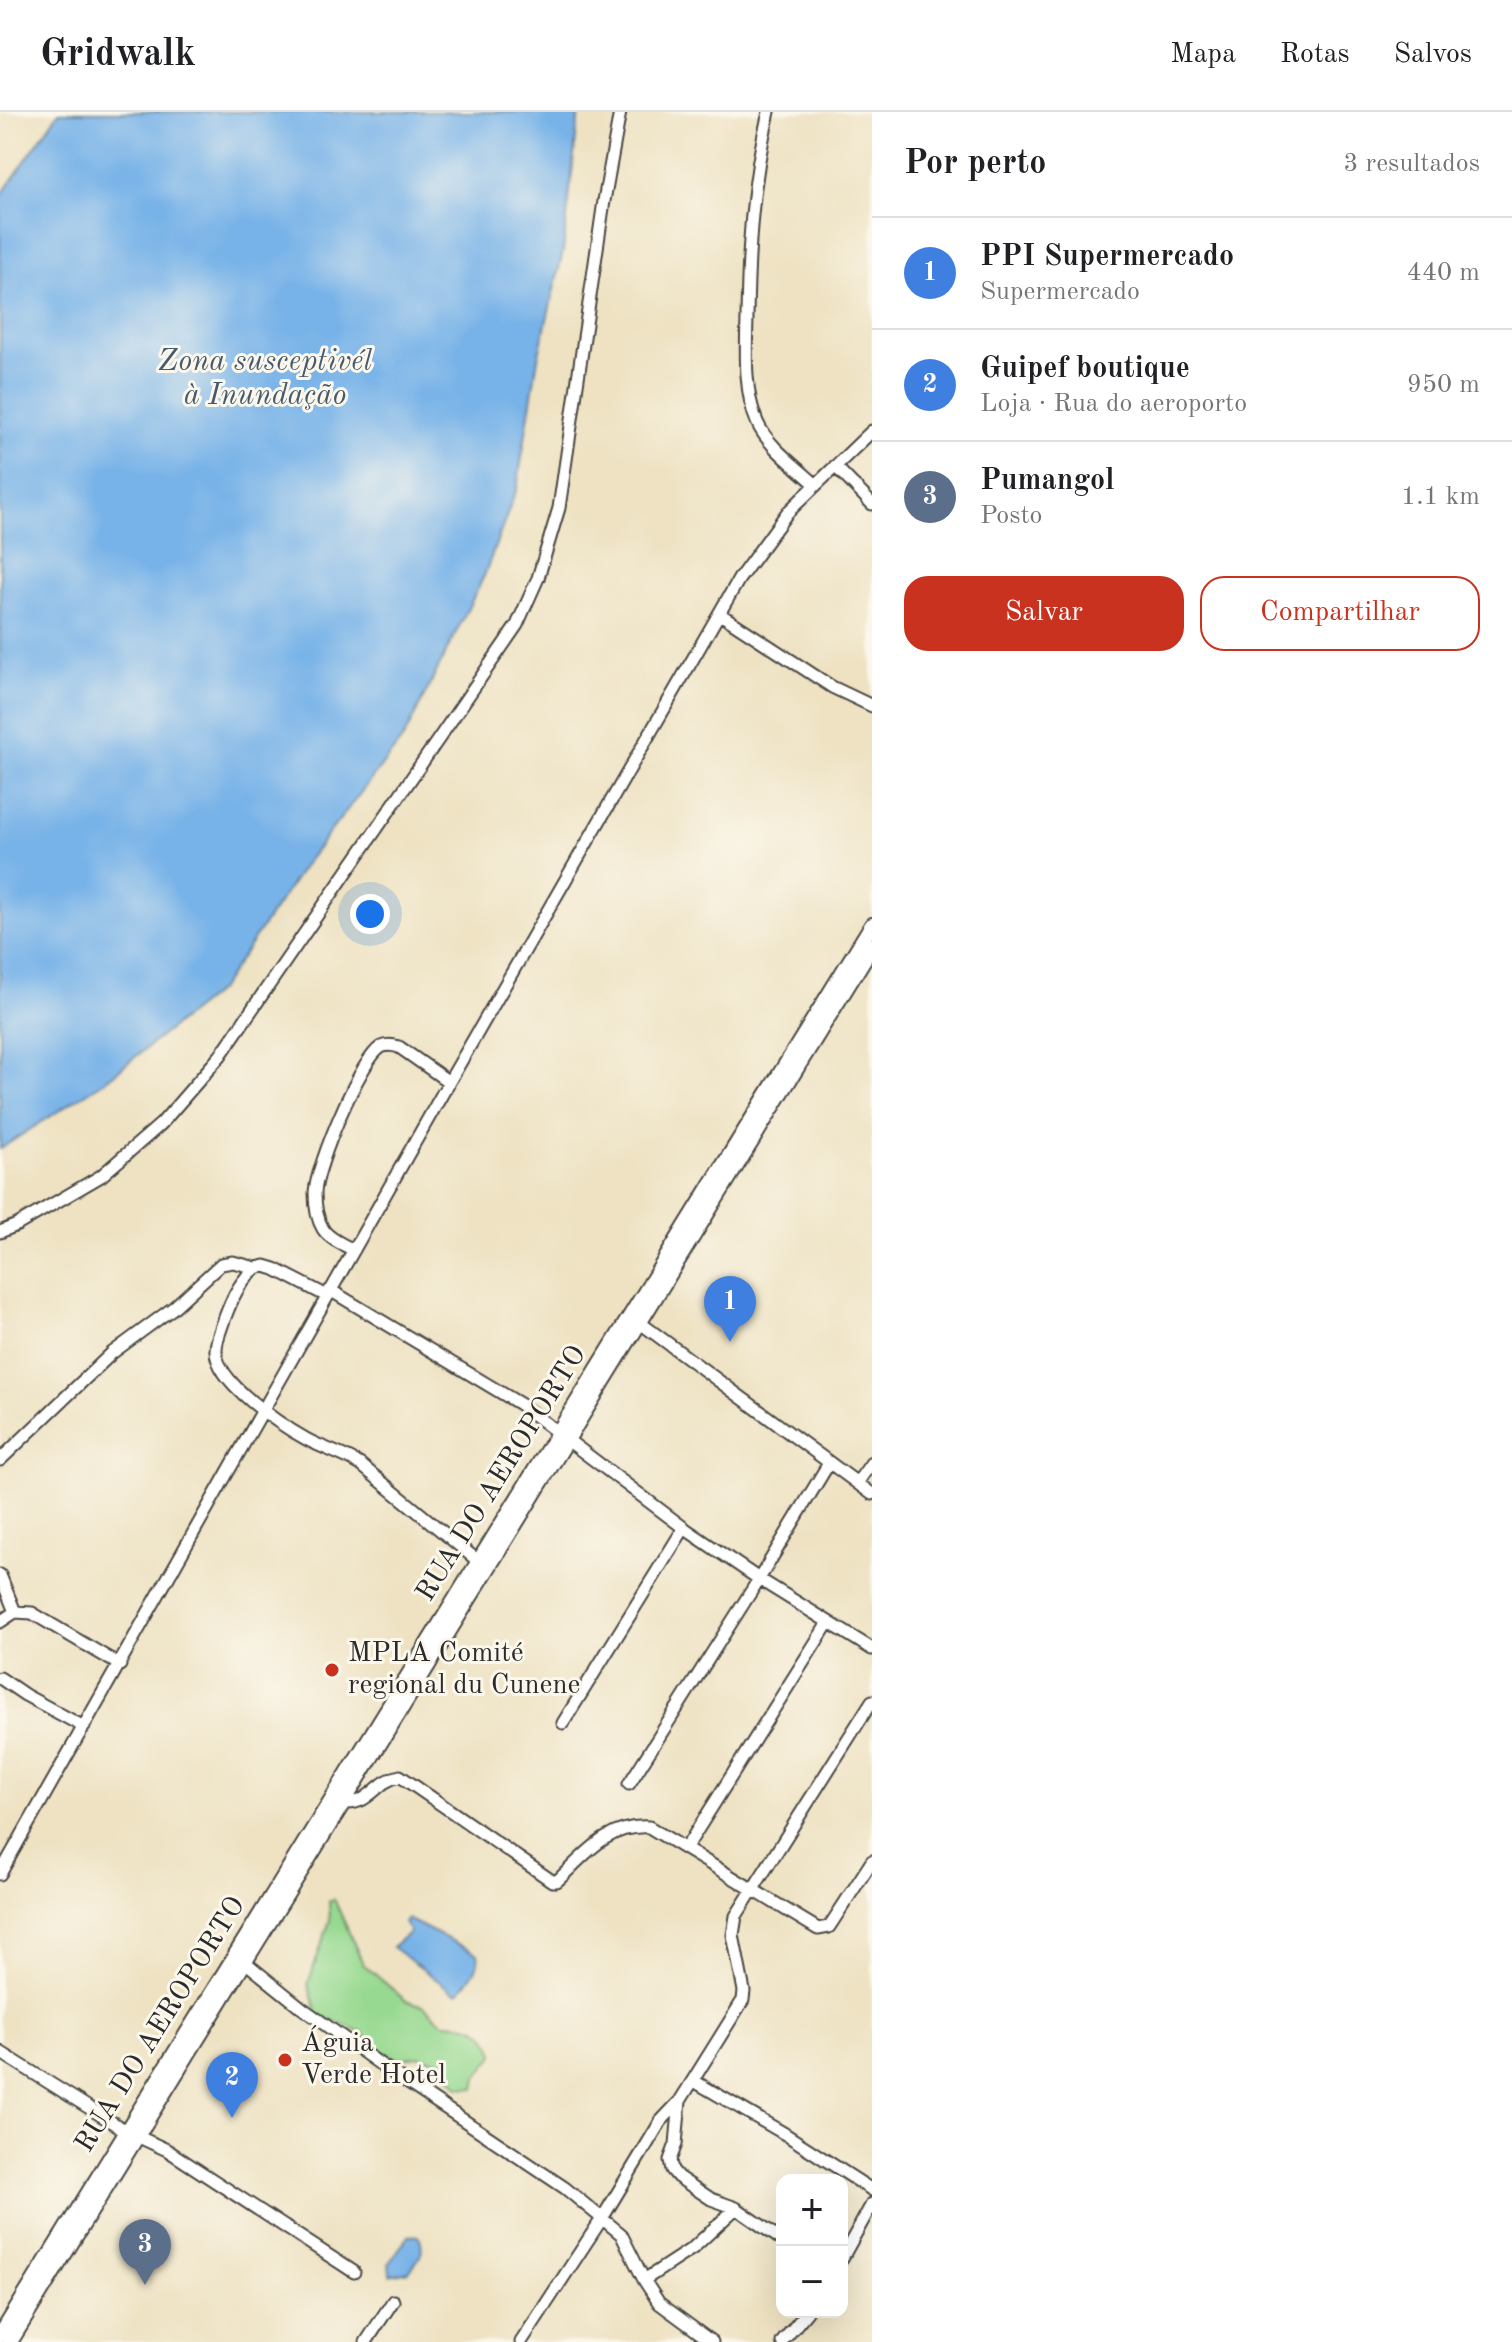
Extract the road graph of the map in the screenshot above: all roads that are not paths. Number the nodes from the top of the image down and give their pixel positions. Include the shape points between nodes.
1 (620, 112) edge
2 (769, 112) edge
3 (872, 431) edge
4 (835, 466) junction
5 (815, 484) junction
6 (872, 504) edge
7 (720, 614) junction
8 (872, 706) edge
9 (872, 925) edge
10 (872, 946) edge
11 (449, 1082) junction
12 (0, 1232) edge
13 (354, 1250) junction
14 (256, 1268) junction
15 (329, 1293) junction
16 (639, 1322) junction
17 (264, 1411) junction
18 (562, 1436) junction
19 (0, 1460) edge
20 (872, 1462) edge
21 (829, 1463) junction
22 (857, 1483) junction
23 (872, 1494) edge
24 (684, 1528) junction
25 (478, 1561) junction
26 (0, 1575) edge
27 (759, 1579) junction
28 (15, 1612) junction
29 (0, 1622) edge
30 (828, 1623) junction
31 (872, 1649) edge
32 (120, 1665) junction
33 (0, 1678) edge
34 (872, 1701) edge
35 (563, 1723) dead end
36 (84, 1727) junction
37 (629, 1784) dead end
38 (338, 1801) junction
39 (686, 1848) junction
40 (13, 1850) junction
41 (0, 1852) edge
42 (872, 1861) edge
43 (0, 1874) edge
44 (752, 1889) junction
45 (245, 1962) junction
46 (0, 2052) edge
47 (694, 2081) junction
48 (680, 2101) junction
49 (132, 2133) junction
50 (872, 2190) edge
51 (872, 2204) edge
52 (736, 2208) junction
53 (603, 2217) junction
54 (776, 2236) edge
55 (848, 2247) edge
56 (354, 2272) dead end
57 (644, 2280) junction
58 (393, 2301) dead end
59 (802, 2318) edge
60 (0, 2336) edge
61 (10, 2342) edge
62 (366, 2342) edge
63 (521, 2342) edge
64 (712, 2342) edge
65 (782, 2342) edge

1 - 12 street via 559,508 517,625 220,1056 161,1124 101,1176
2 - 5 street via 747,259 751,402 767,438
3 - 4 street
4 - 5 street
4 - 6 street
5 - 7 street via 767,537
7 - 8 street via 832,687
7 - 11 street
9 - 18 main road, RUA DO AEROPORTO
10 - 16 main road, RUA DO AEROPORTO
11 - 13 street
11 - 13 street via 391,1044 376,1052 354,1087 322,1159 315,1191 325,1233
13 - 15 street
14 - 15 street via 275,1269
14 - 17 street via 229,1307 216,1354 229,1378
14 - 19 street via 233,1262 210,1272 173,1308 112,1353
15 - 17 street
15 - 18 street via 510,1397
16 - 18 main road, RUA DO AEROPORTO
16 - 21 street
17 - 25 street via 305,1439 361,1465
17 - 32 street
18 - 24 street
18 - 25 main road, RUA DO AEROPORTO
18 - 38 main road, RUA DO AEROPORTO
20 - 22 street
21 - 22 street
21 - 27 street
22 - 23 street
24 - 27 street
24 - 35 street
25 - 38 main road, RUA DO AEROPORTO
26 - 28 street
27 - 30 street
27 - 37 street
28 - 29 street
28 - 32 street via 32,1613
30 - 31 street
30 - 39 street
32 - 36 street
33 - 36 street
34 - 44 street
36 - 40 street
38 - 39 street via 365,1799 385,1781 407,1779 552,1881 616,1830 633,1826 657,1831
38 - 45 main road, RUA DO AEROPORTO
38 - 49 main road, RUA DO AEROPORTO
39 - 44 street
40 - 41 street
40 - 43 street
42 - 44 street via 823,1929
44 - 47 street via 736,1916 733,1935 743,2000
45 - 49 main road, RUA DO AEROPORTO
45 - 53 street via 302,2008
46 - 49 street
47 - 48 street
47 - 50 street
48 - 52 street via 672,2170 711,2199
48 - 53 street via 661,2121
49 - 56 street via 167,2150
49 - 60 main road, RUA DO AEROPORTO
49 - 61 main road, RUA DO AEROPORTO
51 - 55 street
52 - 54 street
52 - 57 street via 693,2248
53 - 57 street via 621,2234
53 - 63 street
57 - 64 street via 659,2303
58 - 62 street
59 - 65 street

